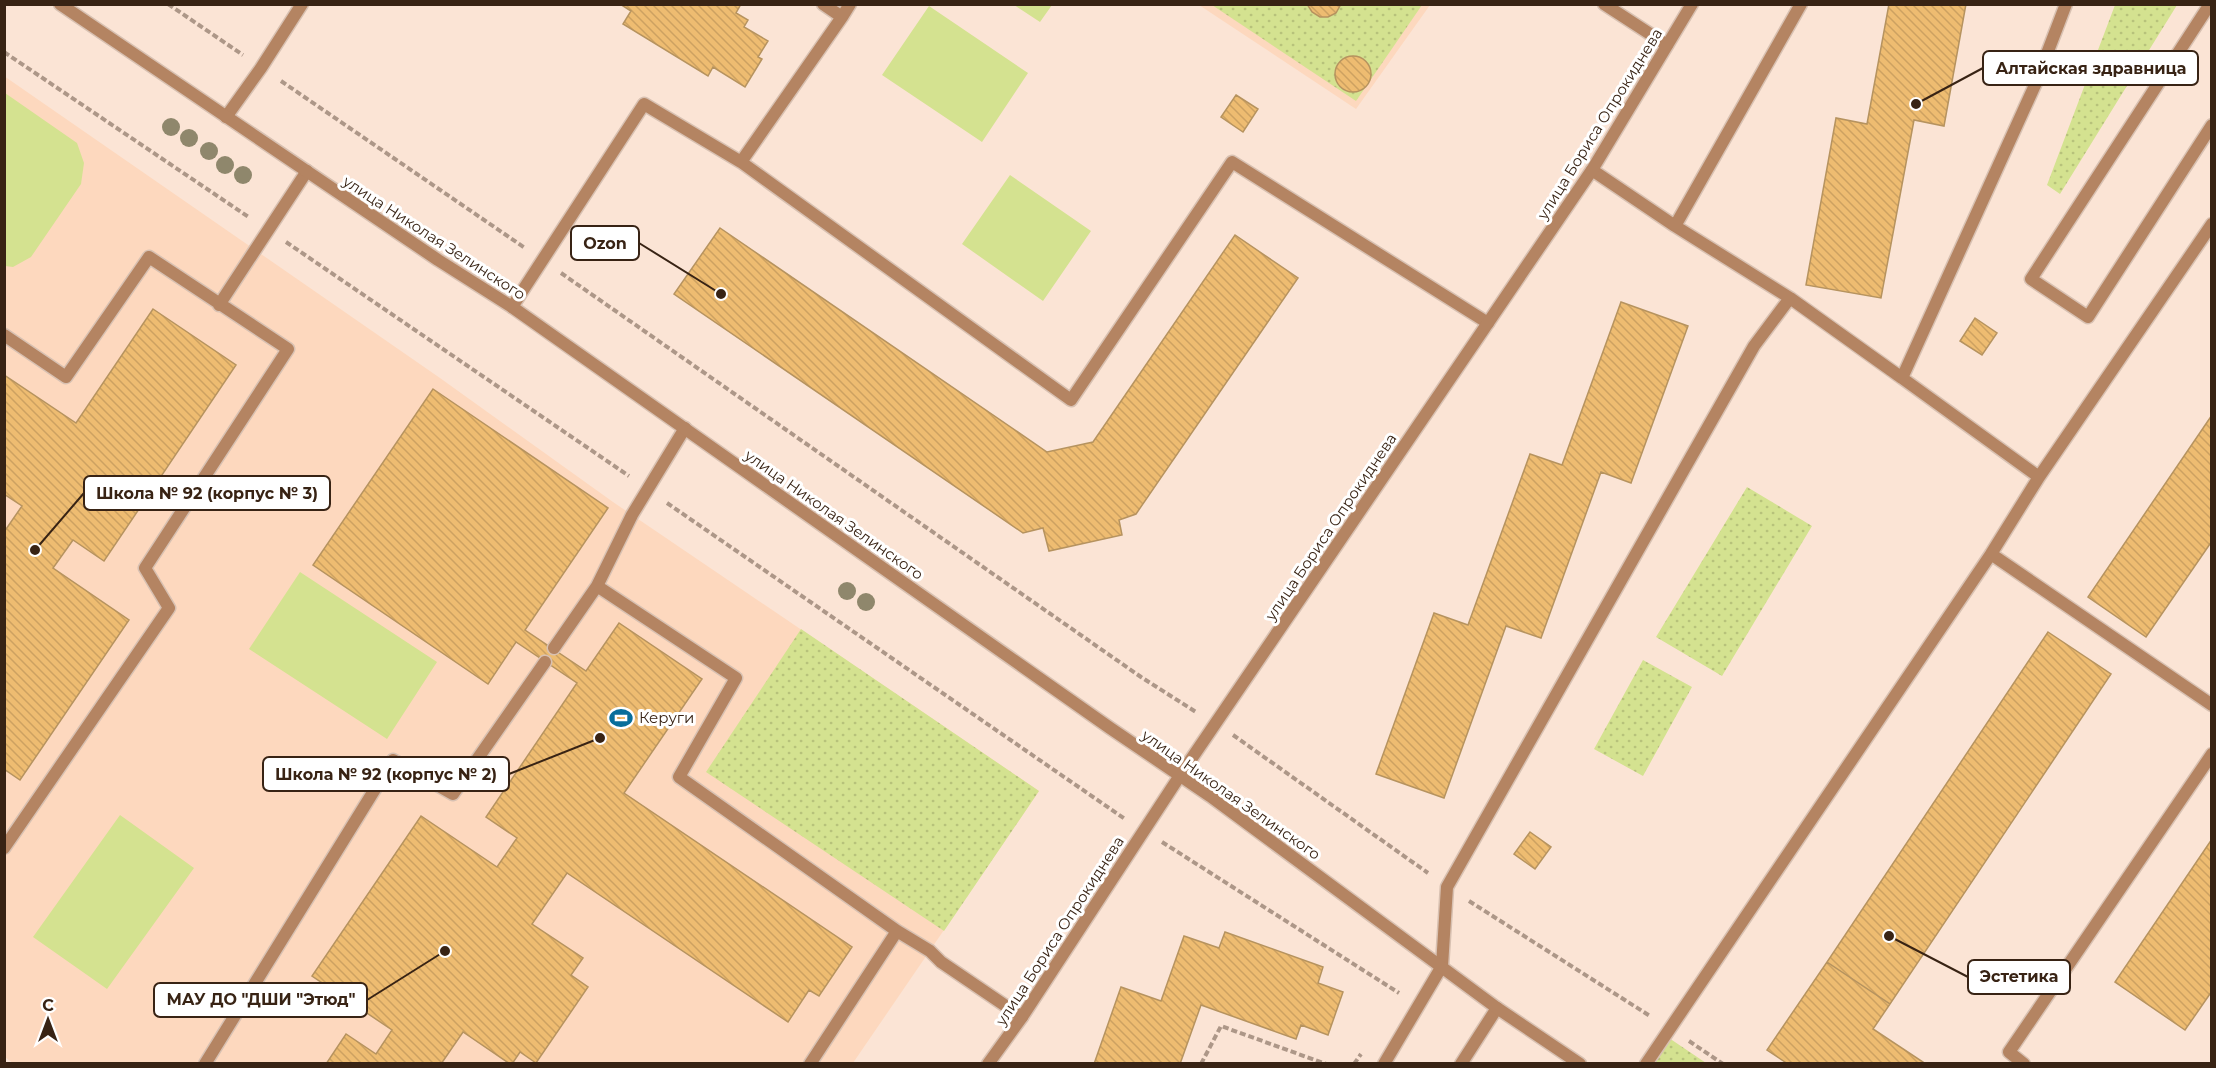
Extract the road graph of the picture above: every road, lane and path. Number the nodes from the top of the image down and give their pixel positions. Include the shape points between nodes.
1 (60, 4) edge
2 (168, 4) edge
3 (302, 4) edge
4 (823, 4) edge
5 (850, 4) edge
6 (1604, 4) edge
7 (1692, 4) edge
8 (1801, 4) edge
9 (2066, 4) edge
10 (2210, 4) edge
11 (842, 17) junction
12 (1667, 45) junction
13 (4, 52) edge
14 (261, 68) junction
15 (226, 117) junction
16 (2211, 125) edge
17 (741, 162) junction
18 (1592, 170) junction
19 (308, 171) junction
20 (1675, 226) junction
21 (268, 230) junction
22 (2210, 230) edge
23 (543, 260) junction
24 (1790, 298) junction
25 (219, 305) junction
26 (512, 307) junction
27 (1488, 323) junction
28 (4, 335) edge
29 (1902, 378) junction
30 (685, 428) junction
31 (2039, 477) junction
32 (648, 489) junction
33 (1991, 554) junction
34 (597, 586) junction
35 (554, 648) dead end
36 (545, 662) dead end
37 (2211, 705) edge
38 (1215, 723) junction
39 (2211, 754) edge
40 (1179, 777) junction
41 (1143, 832) junction
42 (4, 848) edge
43 (1447, 887) junction
44 (897, 931) junction
45 (1442, 966) junction
46 (1405, 996) dead end
47 (1497, 1008) junction
48 (1022, 1017) junction
49 (1670, 1029) junction
50 (1366, 1047) dead end
51 (205, 1064) edge
52 (810, 1064) edge
53 (988, 1064) edge
54 (1201, 1064) edge
55 (1326, 1064) edge
56 (1354, 1064) edge
57 (1384, 1064) edge
58 (1461, 1064) edge
59 (1580, 1064) edge
60 (1646, 1064) edge
61 (1723, 1064) edge
62 (2024, 1064) edge

1 - 15 street, улица Николая Зелинского
2 - 14 path
3 - 14 street
4 - 11 street
5 - 11 street
6 - 12 street
7 - 12 street, улица Бориса Опрокиднева
8 - 20 street
9 - 29 street via 2035,85
10 - 16 street via 2031,279 2088,316
11 - 17 street
12 - 18 street, улица Бориса Опрокиднева
13 - 21 path
14 - 15 street
14 - 23 path
15 - 19 street, улица Николая Зелинского
17 - 23 street via 644,104
17 - 27 street via 1071,400 1232,162
18 - 20 street
18 - 27 street, улица Бориса Опрокиднева
19 - 21 street
19 - 26 street, улица Николая Зелинского
20 - 24 street
21 - 25 street
21 - 32 path
22 - 31 street
23 - 26 street
23 - 38 path via 1141,677
24 - 29 street
24 - 43 street via 1754,346
25 - 28 street via 149,257 66,377
25 - 42 street via 288,349 145,568 169,608
26 - 30 street, улица Николая Зелинского
27 - 38 street, улица Бориса Опрокиднева
29 - 31 street
30 - 32 street
30 - 40 street, улица Николая Зелинского
31 - 33 street
32 - 34 street
32 - 41 path
33 - 37 street
33 - 49 street
34 - 35 street
34 - 44 street via 736,678 679,777
36 - 51 street via 453,794 393,760
38 - 40 street, улица Бориса Опрокиднева
38 - 43 path
39 - 62 street via 2009,1052
40 - 41 street, улица Бориса Опрокиднева
40 - 45 street, улица Николая Зелинского
41 - 46 path
41 - 48 street, улица Бориса Опрокиднева
43 - 45 street
43 - 49 path
44 - 48 street
44 - 52 street
45 - 47 street, улица Николая Зелинского
45 - 57 street
47 - 58 street
47 - 59 street, улица Николая Зелинского
48 - 53 street, улица Бориса Опрокиднева
49 - 60 street
49 - 61 path
50 - 56 path
54 - 55 path via 1221,1026

